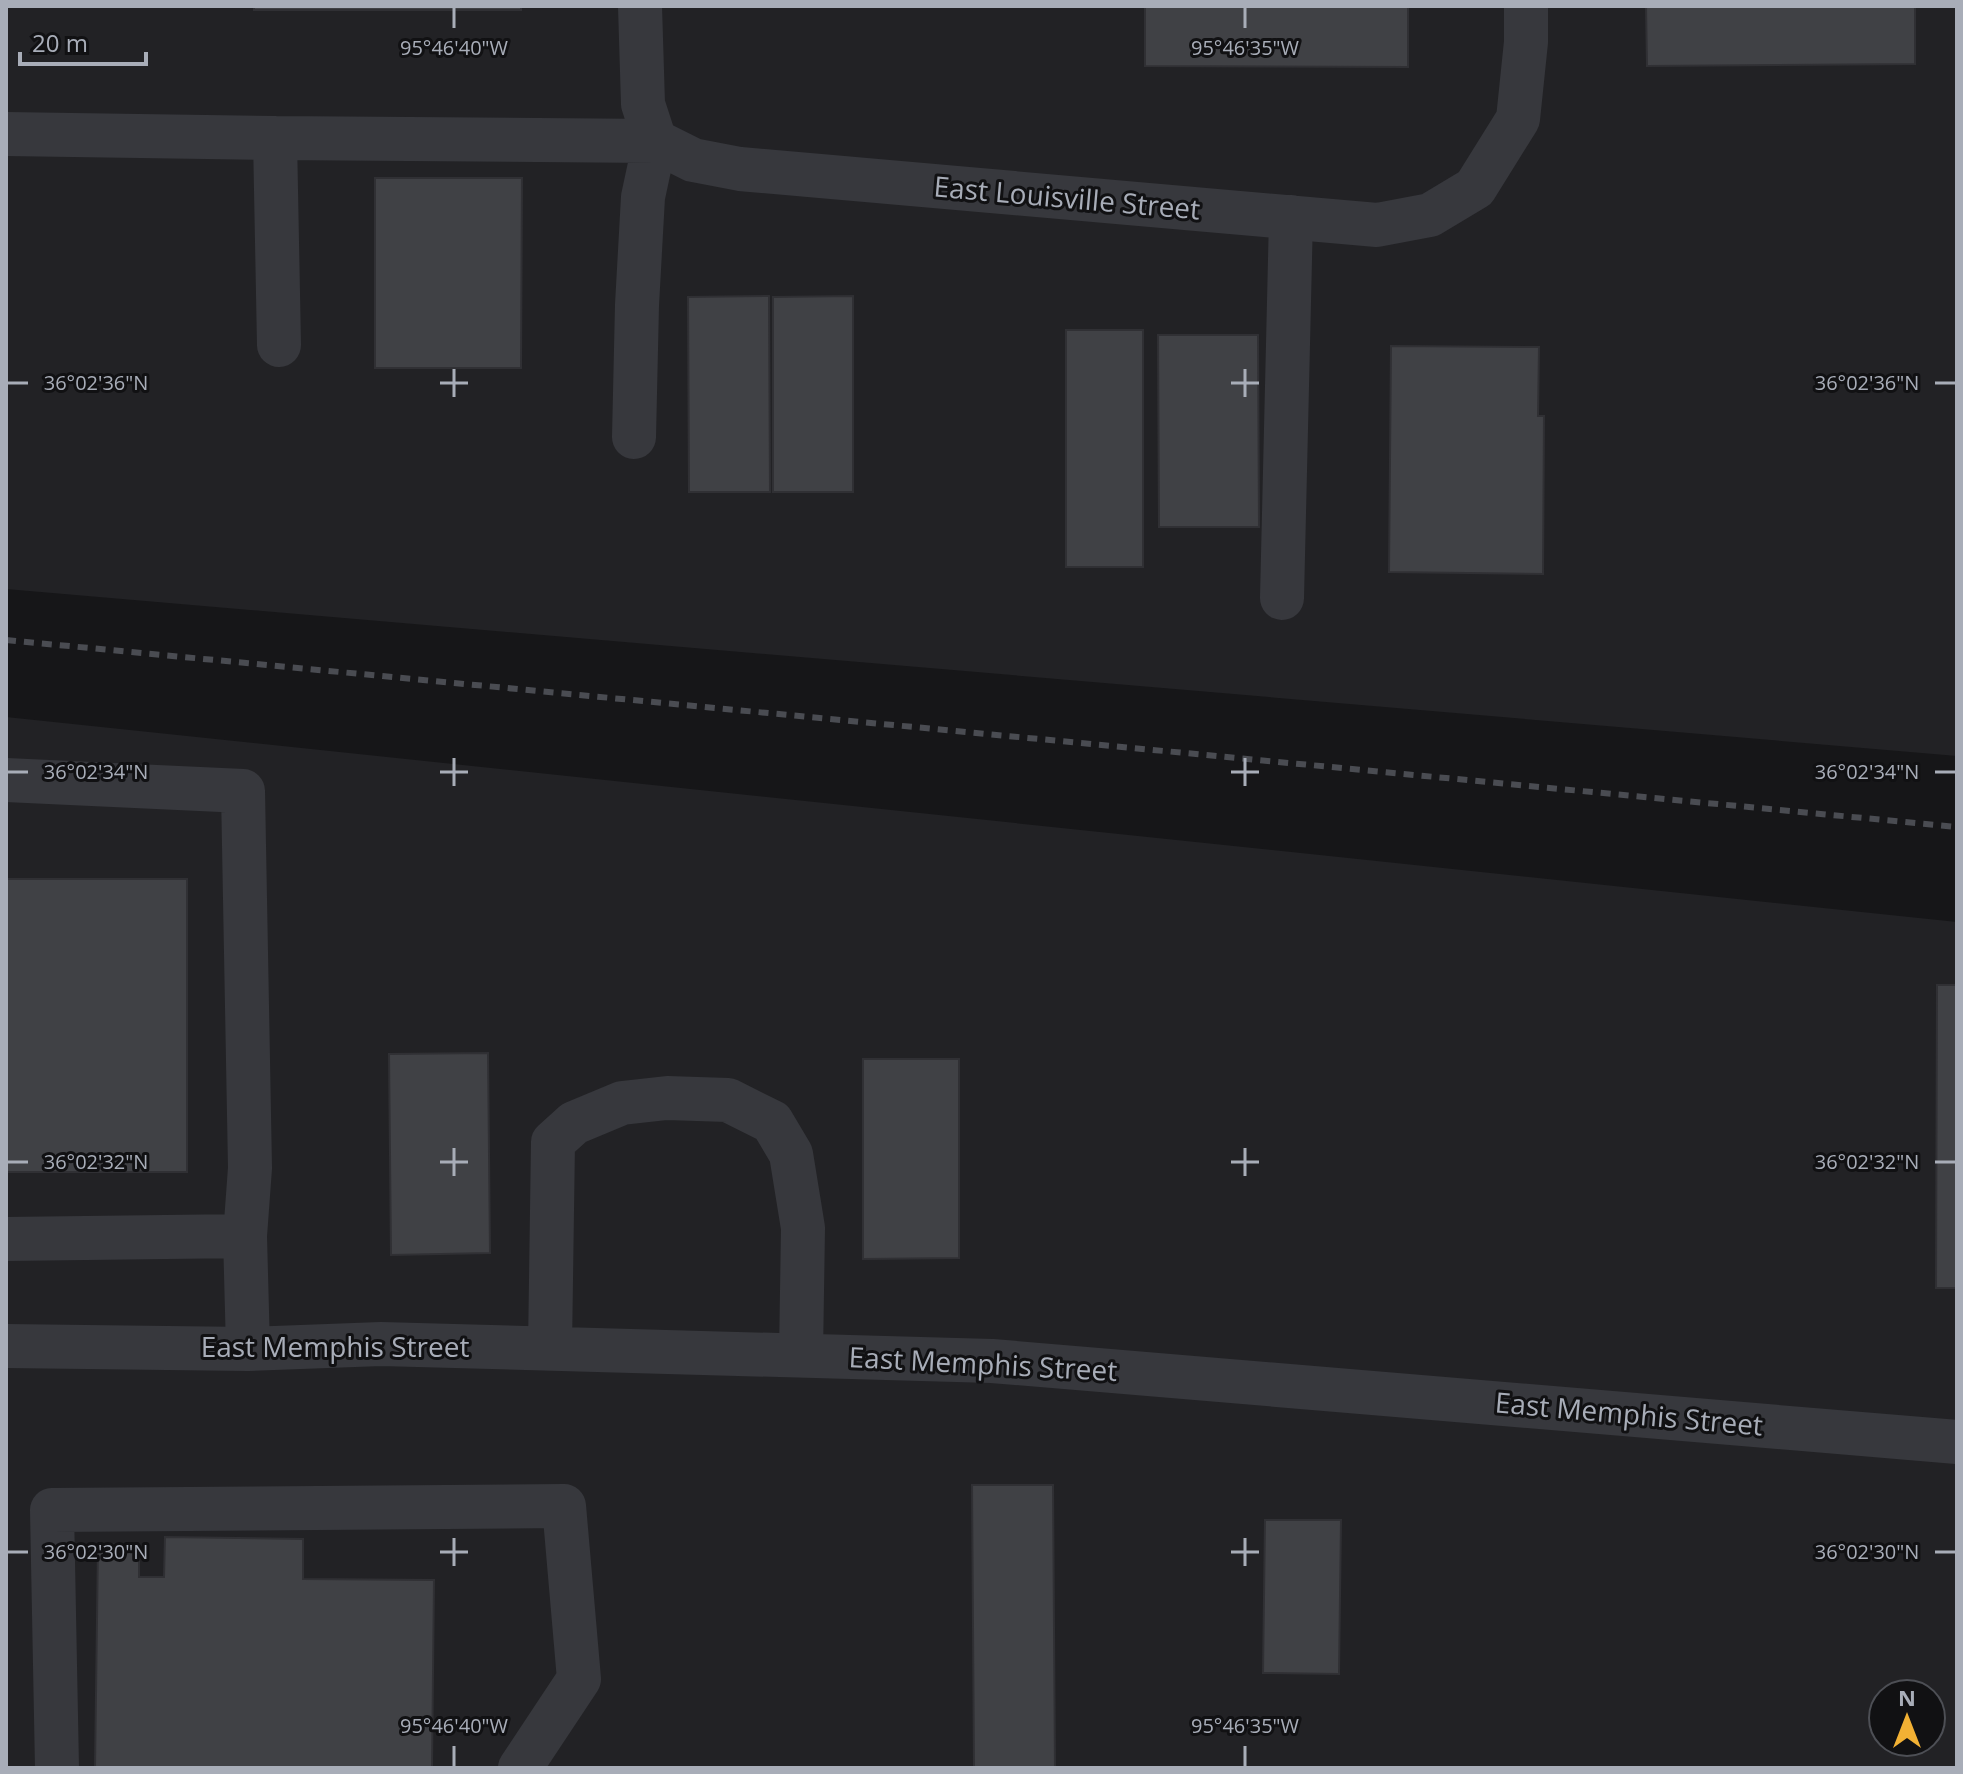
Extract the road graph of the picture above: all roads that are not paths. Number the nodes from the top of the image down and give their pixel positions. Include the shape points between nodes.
1 (640, 6) edge
2 (1526, 6) edge
3 (6, 134) edge
4 (275, 138) junction
5 (655, 141) junction
6 (1291, 217) junction
7 (279, 345) dead end
8 (634, 437) dead end
9 (1282, 598) dead end
10 (6, 780) edge
11 (245, 1236) junction
12 (6, 1239) edge
13 (6, 1346) edge
14 (550, 1348) junction
15 (248, 1349) junction
16 (801, 1355) junction
17 (1957, 1442) edge
18 (57, 1768) edge
19 (520, 1768) edge

1 - 5 street via 643,104
2 - 6 street, East Louisville Street via 1518,119 1475,188 1430,215 1377,225
3 - 4 street
4 - 5 street
4 - 7 street
5 - 6 street, East Louisville Street via 693,160 740,169
5 - 8 street via 643,197
6 - 9 street
10 - 11 street via 243,791 250,1168
11 - 12 street
11 - 15 street
13 - 15 street, East Memphis Street
14 - 15 street, East Memphis Street via 381,1344
14 - 16 street, East Memphis Street
14 - 16 street via 553,1142 574,1123 622,1103 667,1098 728,1100 772,1122 791,1154 803,1228
16 - 17 street, East Memphis Street via 992,1361
18 - 19 street via 52,1510 564,1506 579,1679

